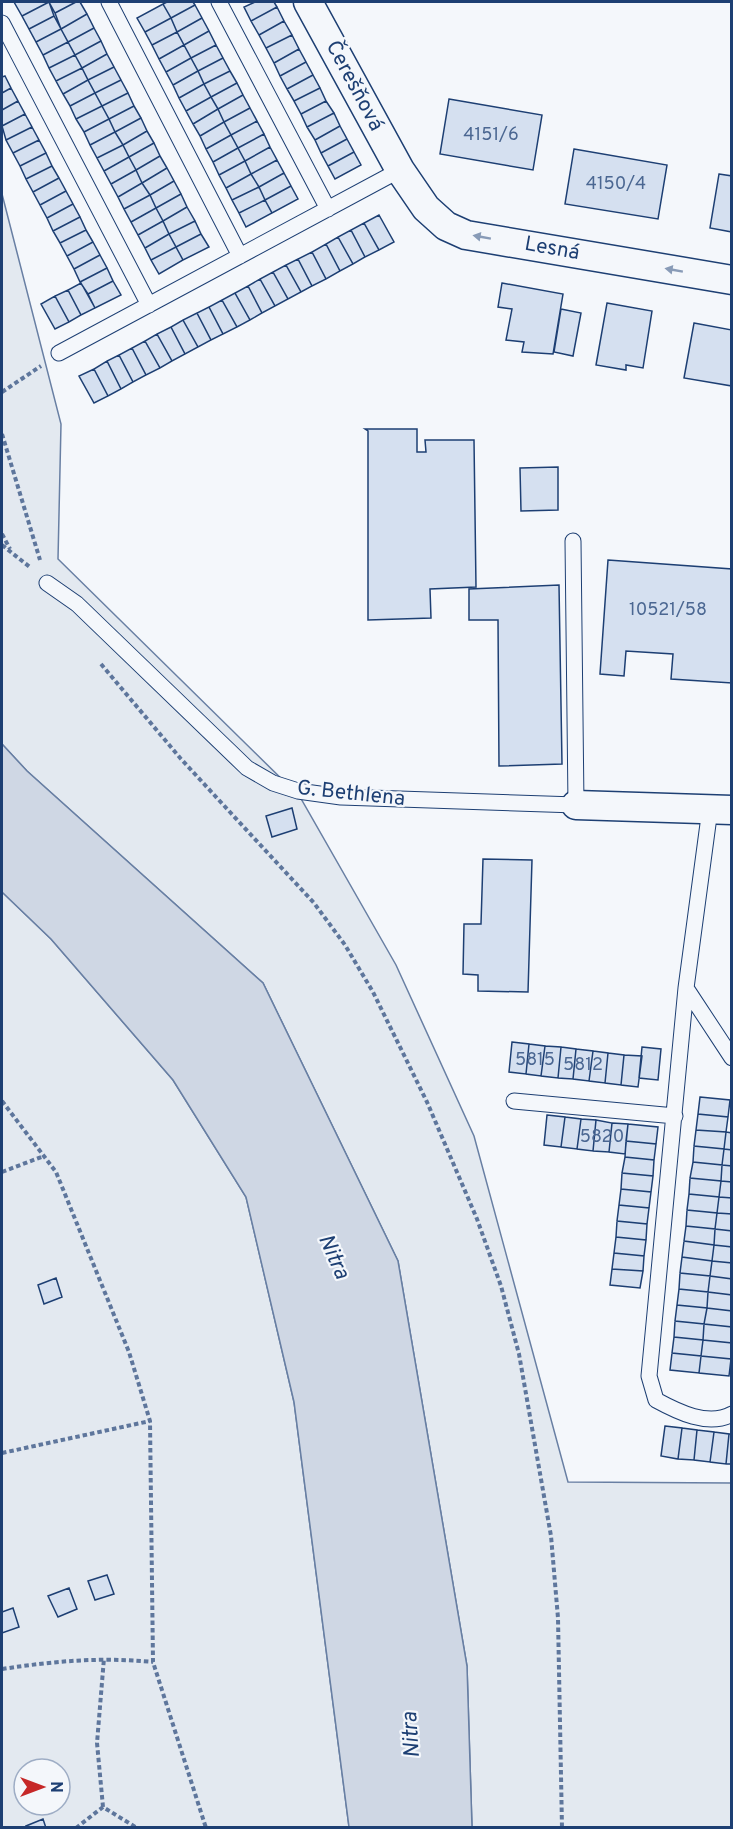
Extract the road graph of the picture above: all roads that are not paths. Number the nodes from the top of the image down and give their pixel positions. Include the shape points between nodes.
1 (110, 2) edge
2 (219, 2) edge
3 (308, 2) edge
4 (2, 23) edge
5 (400, 170) junction
6 (328, 209) junction
7 (240, 256) junction
8 (732, 280) edge
9 (149, 305) junction
10 (59, 354) road end
11 (573, 541) dead end
12 (47, 583) road end
13 (576, 805) junction
14 (721, 810) edge
15 (686, 988) junction
16 (732, 1058) edge
17 (514, 1101) dead end
18 (675, 1116) junction
19 (732, 1414) edge

1 - 7 lane
2 - 6 lane
3 - 5 street, Čerešňová
4 - 9 lane
5 - 6 lane
8 -> 5 street, Lesná via 466,235 446,226 426,208
6 - 7 lane
7 - 9 lane
9 - 10 lane
11 - 13 lane
12 - 13 lane, G. Bethlena via 77,604 247,768 273,783 341,797
13 - 14 street, G. Bethlena
14 - 15 lane
15 - 16 lane
15 - 18 lane
17 - 18 lane
18 - 19 lane via 649,1376 656,1400 685,1415 722,1419

